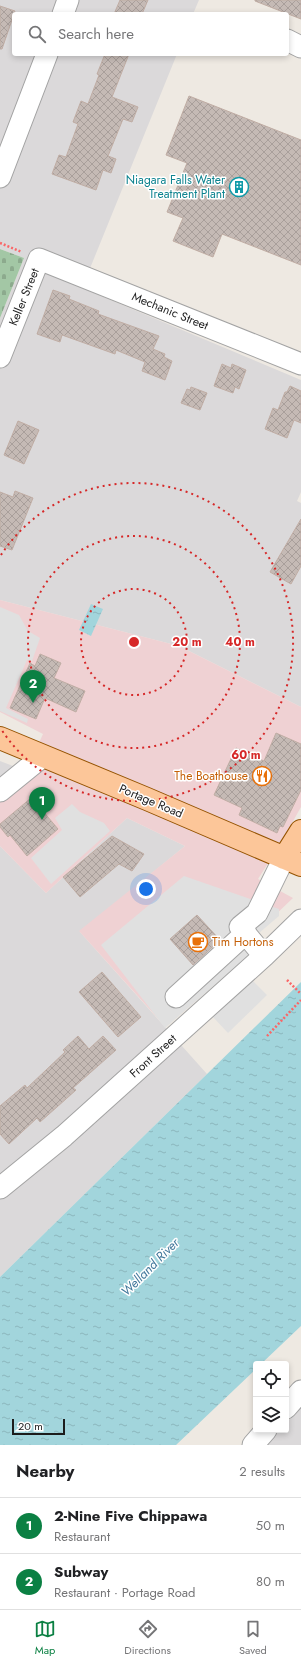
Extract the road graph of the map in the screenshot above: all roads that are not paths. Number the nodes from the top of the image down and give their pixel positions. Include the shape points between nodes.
1 (68, 0) edge
2 (64, 12) edge
3 (289, 41) edge
4 (301, 47) edge
5 (46, 56) edge
6 (0, 177) edge
7 (39, 259) joint
8 (0, 357) edge
9 (301, 364) edge
10 (0, 738) edge
11 (43, 756) junction
12 (0, 791) edge
13 (301, 830) edge
14 (292, 862) edge
15 (301, 920) edge
16 (246, 933) junction
17 (264, 956) junction
18 (176, 996) dead end
19 (0, 1188) edge
20 (301, 1391) edge
21 (289, 1405) edge
22 (263, 1433) edge
23 (253, 1445) edge

1 - 2 street
3 - 4 street
5 - 6 street
7 - 8 street, Keller Street
7 - 9 street, Mechanic Street
10 - 11 main road, Portage Road
11 - 12 street
11 - 14 main road, Portage Road
13 - 14 main road
14 - 16 street via 257,913 240,927
15 - 17 street, Front Street
16 - 17 street
16 - 18 street
17 - 19 street, Front Street via 246,984
20 - 21 street
22 - 23 street

